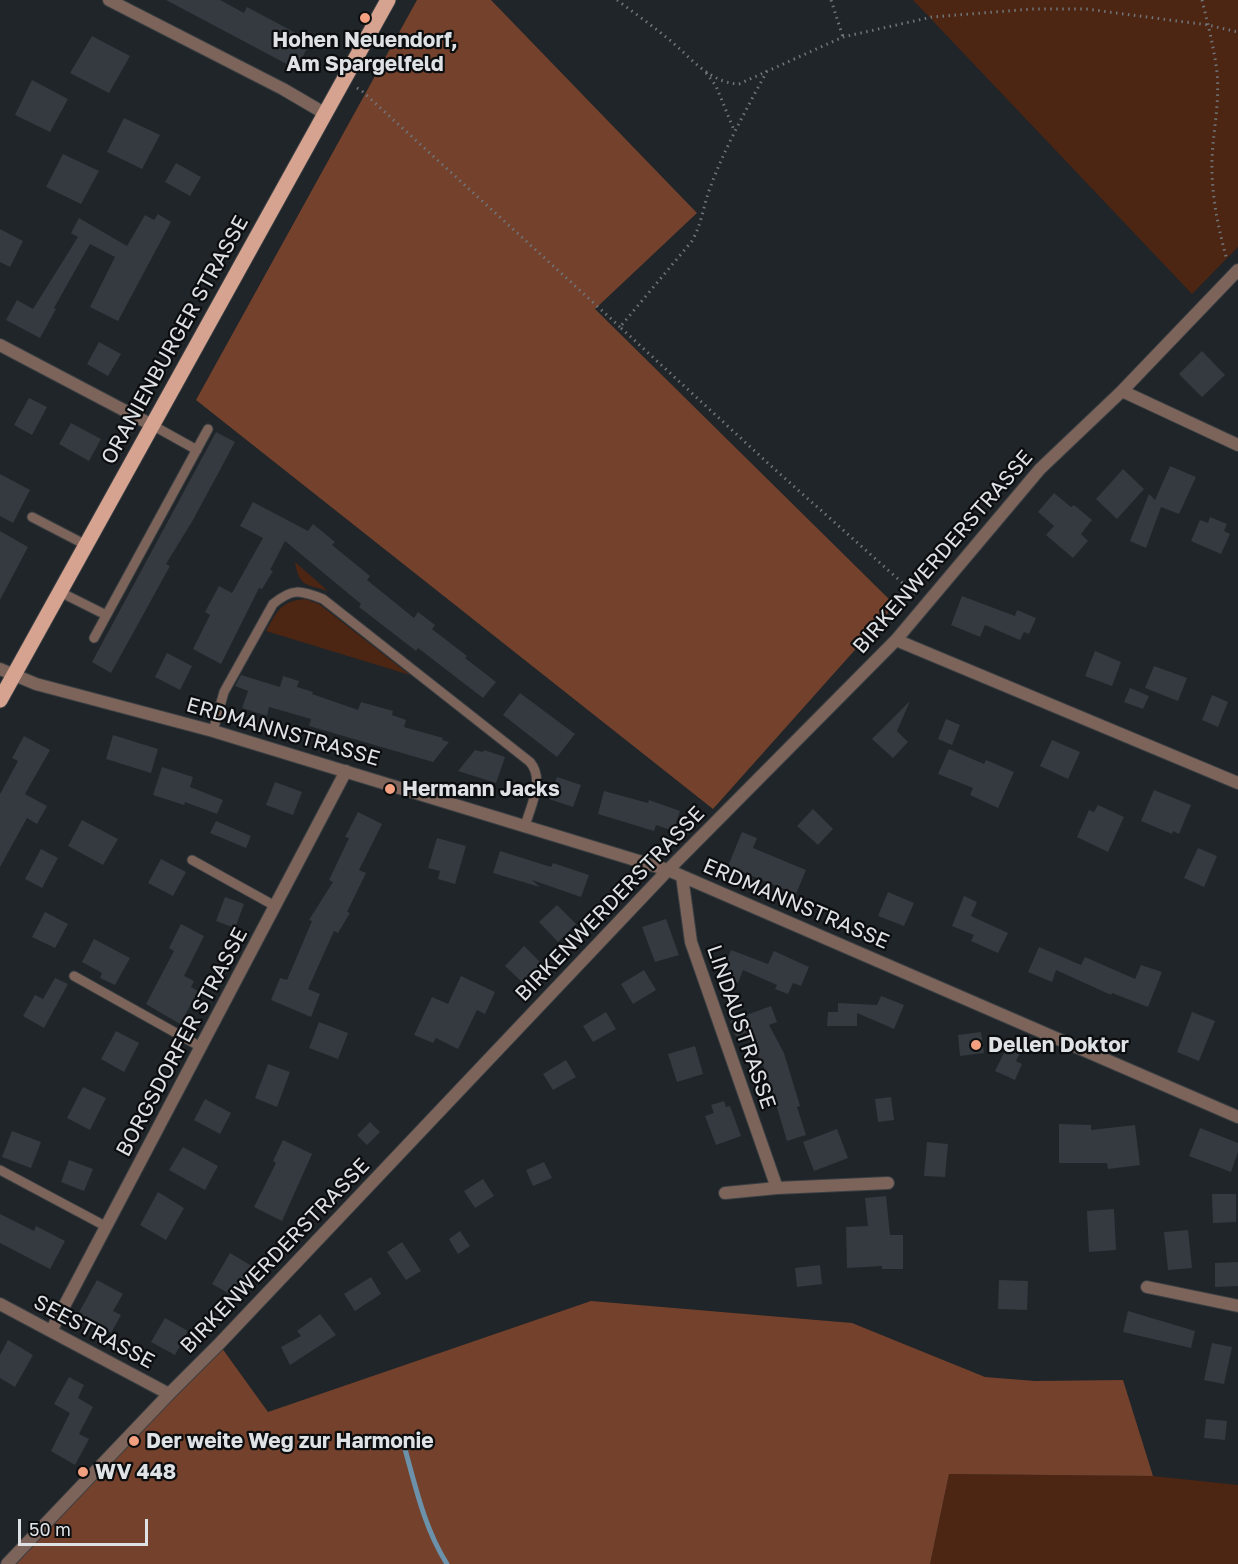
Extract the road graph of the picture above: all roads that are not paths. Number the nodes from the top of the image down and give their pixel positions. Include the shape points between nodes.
1 (109, 0) edge
2 (388, 0) edge
3 (324, 113) junction
4 (1235, 273) edge
5 (0, 345) edge
6 (1122, 391) junction
7 (152, 425) junction
8 (208, 429) dead end
9 (1238, 445) edge
10 (197, 450) junction
11 (32, 517) dead end
12 (86, 545) junction
13 (60, 592) junction
14 (106, 615) junction
15 (94, 638) dead end
16 (896, 640) junction
17 (7, 672) edge
18 (0, 700) edge
19 (213, 731) junction
20 (346, 771) junction
21 (1238, 783) edge
22 (525, 826) junction
23 (192, 860) dead end
24 (668, 870) junction
25 (682, 876) junction
26 (275, 906) junction
27 (74, 976) dead end
28 (201, 1047) junction
29 (1238, 1117) edge
30 (0, 1170) edge
31 (888, 1183) dead end
32 (777, 1188) junction
33 (725, 1193) dead end
34 (107, 1227) junction
35 (1147, 1287) dead end
36 (0, 1304) edge
37 (1238, 1306) edge
38 (51, 1331) junction
39 (169, 1394) junction
40 (7, 1564) edge

1 - 3 street
2 - 3 main road, ORANIENBURGER STRASSE
3 - 7 main road, ORANIENBURGER STRASSE
4 - 6 street, BIRKENWERDERSTRASSE
5 - 7 street
6 - 9 street
6 - 16 street, BIRKENWERDERSTRASSE via 1040,469
7 - 10 lane
7 - 12 main road, ORANIENBURGER STRASSE
8 - 10 lane
10 - 14 lane
11 - 12 lane
12 - 13 main road, ORANIENBURGER STRASSE
13 - 14 lane
13 - 17 main road, ORANIENBURGER STRASSE
14 - 15 lane
16 - 21 street
16 - 24 street, BIRKENWERDERSTRASSE
17 - 18 main road, ORANIENBURGER STRASSE
17 - 19 street, ERDMANNSTRASSE via 36,684
19 - 20 street, ERDMANNSTRASSE
19 - 22 lane via 224,692 273,604 285,593 310,594 323,599 530,762 537,780
20 - 22 street, ERDMANNSTRASSE
20 - 26 street, BORGSDORFER STRASSE
22 - 24 street, ERDMANNSTRASSE
23 - 26 lane
24 - 25 street, ERDMANNSTRASSE
24 - 39 street, BIRKENWERDERSTRASSE
25 - 29 street, ERDMANNSTRASSE
25 - 32 street, LINDAUSTRASSE via 691,942
26 - 28 street, BORGSDORFER STRASSE
27 - 28 lane
28 - 34 street, BORGSDORFER STRASSE
30 - 34 lane
31 - 32 street
32 - 33 street
34 - 38 street, BORGSDORFER STRASSE
35 - 37 street
36 - 38 street, SEESTRASSE
38 - 39 street, SEESTRASSE
39 - 40 street, BIRKENWERDERSTRASSE

